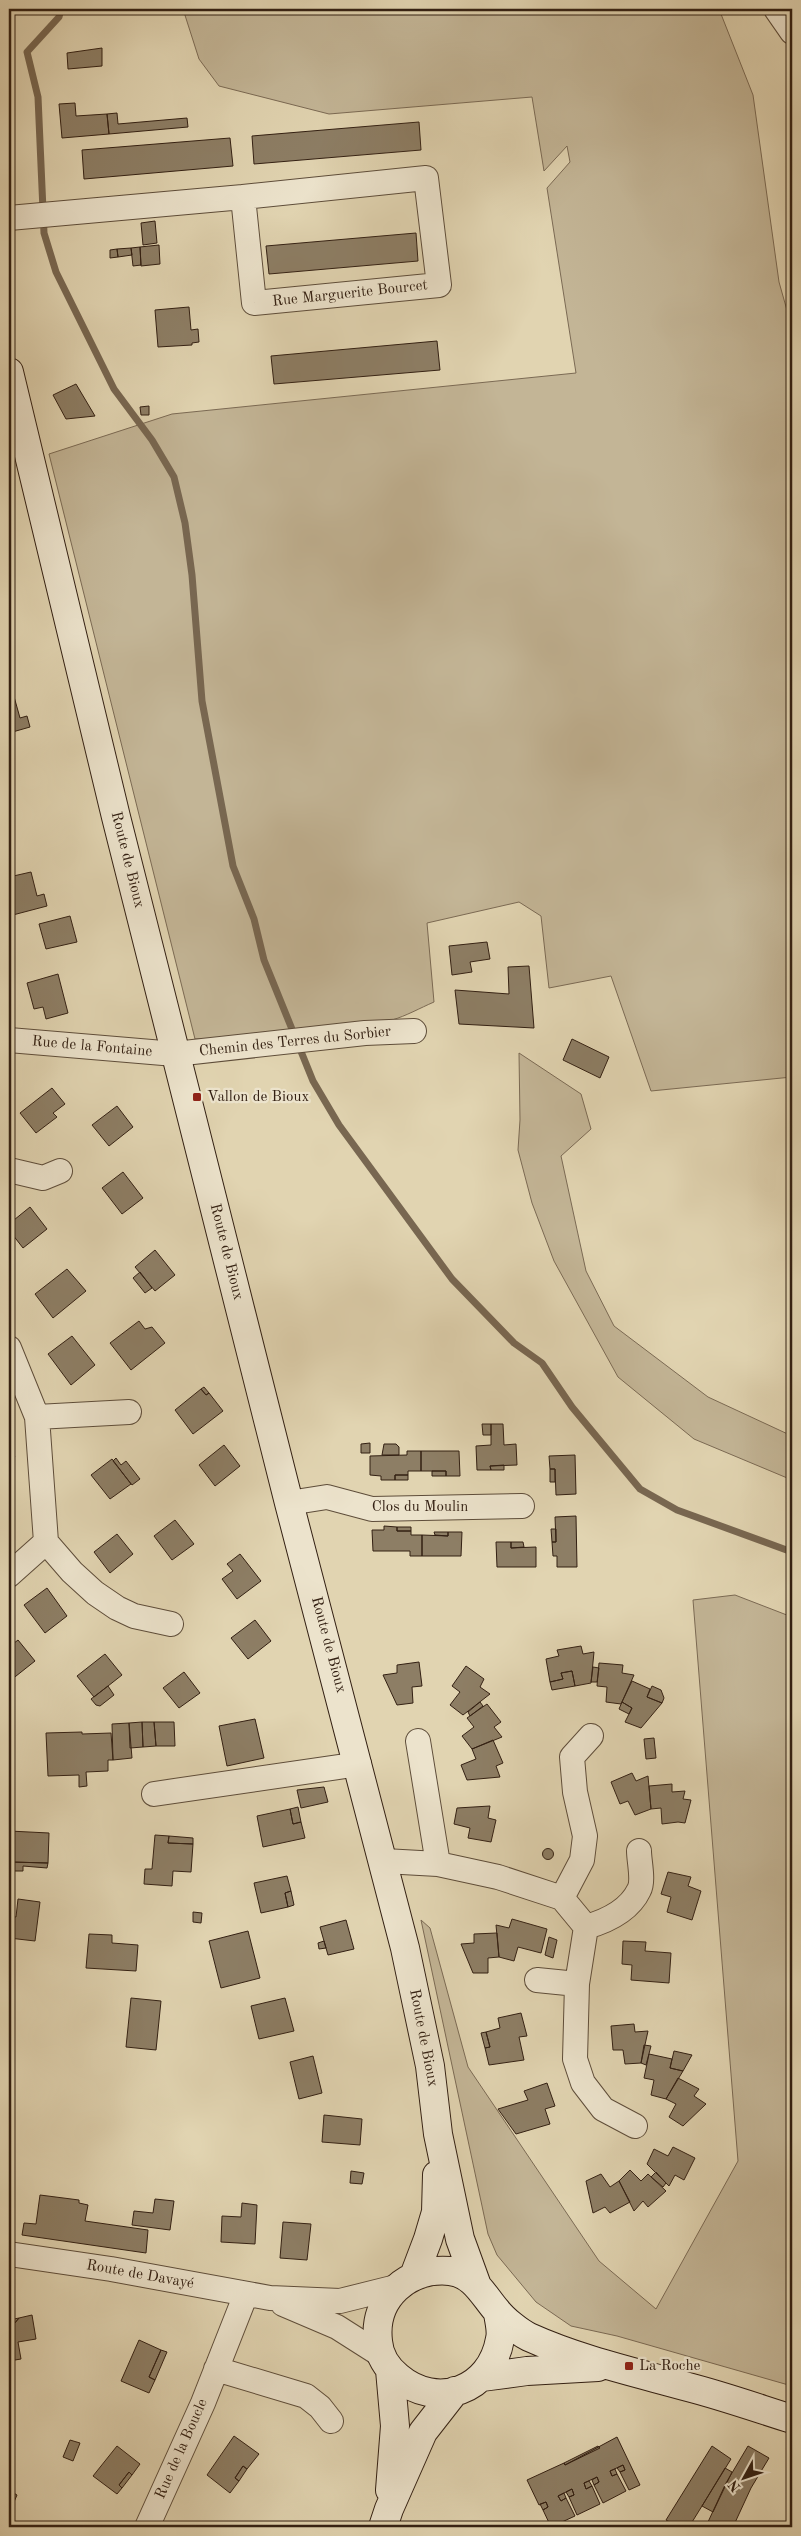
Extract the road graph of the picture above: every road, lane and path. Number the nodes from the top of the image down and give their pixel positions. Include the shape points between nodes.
1 (776, 9) edge
2 (792, 32) edge
3 (242, 197) junction
4 (17, 217) edge
5 (9, 372) edge
6 (414, 1031) dead end
7 (9, 1040) edge
8 (175, 1054) junction
9 (9, 1170) edge
10 (60, 1171) dead end
11 (11, 1361) edge
12 (129, 1412) dead end
13 (37, 1417) junction
14 (289, 1503) junction
15 (522, 1506) dead end
16 (46, 1542) junction
17 (9, 1575) edge
18 (171, 1624) dead end
19 (591, 1736) dead end
20 (418, 1741) dead end
21 (359, 1764) junction
22 (154, 1794) dead end
23 (639, 1851) dead end
24 (384, 1861) junction
25 (438, 1864) junction
26 (562, 1898) junction
27 (586, 1927) junction
28 (537, 1980) dead end
29 (577, 1984) junction
30 (635, 2126) dead end
31 (438, 2134) junction
32 (9, 2254) edge
33 (405, 2281) junction
34 (476, 2283) junction
35 (246, 2294) junction
36 (270, 2298) junction
37 (498, 2313) junction
38 (385, 2362) junction
39 (607, 2366) junction
40 (216, 2369) junction
41 (482, 2376) junction
42 (455, 2391) junction
43 (792, 2419) edge
44 (331, 2421) dead end
45 (386, 2518) edge
46 (147, 2527) edge

1 - 2 street
3 - 3 street, Rue Marguerite Bourcet via 254,303 439,285 426,178
3 - 4 street, Rue Marguerite Bourcet
5 - 8 main road, Route de Bioux
6 - 8 street, Chemin des Terres du Sorbier via 365,1033
7 - 8 street, Rue de la Fontaine
8 - 14 main road, Route de Bioux
9 - 10 street via 43,1178
11 - 13 street
12 - 13 street
13 - 16 street
14 - 15 street, Clos du Moulin via 327,1498 372,1509
14 - 21 main road, Route de Bioux
16 - 17 street
16 - 18 street via 72,1572 117,1608 134,1616
19 - 26 street via 572,1757 575,1792 586,1836 582,1860
20 - 25 street
21 - 22 street
21 - 24 main road, Route de Bioux
23 - 27 street via 640,1889 625,1909 606,1921
24 - 25 street
24 - 31 main road, Route de Bioux via 430,2066
25 - 26 street via 498,1877
26 - 27 street
27 - 29 street
28 - 29 street
29 - 30 street via 575,2059 583,2084 603,2109
31 - 33 main road, Route de Bioux via 436,2212 428,2239
31 - 34 main road, Route de Bioux via 460,2239
32 - 35 street, Route de Davayé
33 - 34 main road via 430,2271 452,2272
33 - 36 street, Route de Davayé via 340,2301
33 - 38 main road via 382,2306 377,2325 378,2343
34 - 37 main road
35 - 36 street, Route de Davayé
35 - 40 street, Rue de la Boucle
36 - 38 street, Route de Davayé via 336,2327
37 - 39 main road via 527,2336
37 - 41 main road via 501,2337 496,2357
38 - 42 main road via 410,2387 427,2393
38 - 45 main road via 395,2426
39 - 41 main road
39 - 43 main road
40 - 44 street via 306,2396
40 - 46 street, Rue de la Boucle
41 - 42 main road
42 - 45 main road via 423,2432

